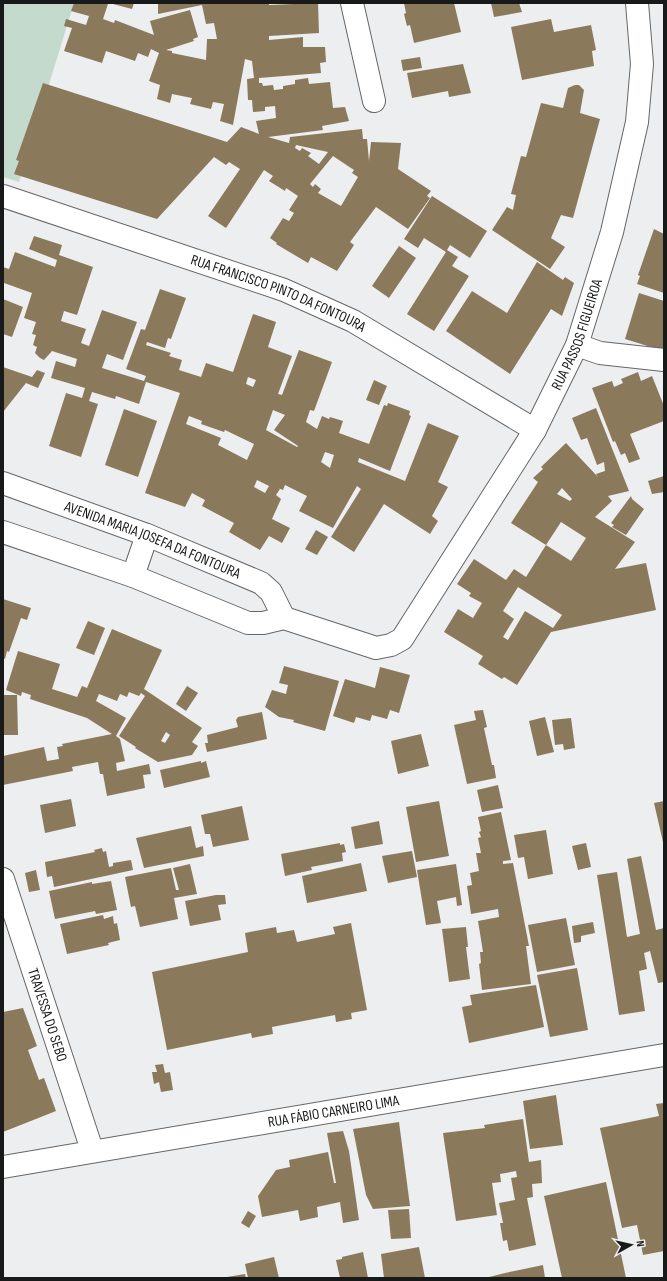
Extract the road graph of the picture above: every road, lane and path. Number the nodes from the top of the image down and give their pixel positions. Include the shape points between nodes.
1 (352, 3) edge
2 (637, 3) edge
3 (374, 100) dead end
4 (3, 196) edge
5 (577, 345) junction
6 (664, 360) edge
7 (535, 430) junction
8 (3, 484) edge
9 (3, 532) edge
10 (147, 535) junction
11 (134, 576) junction
12 (284, 618) junction
13 (3, 879) edge
14 (664, 1055) edge
15 (92, 1150) junction
16 (3, 1166) edge

1 - 3 street
2 - 5 street, RUA PASSOS FIGUEIROA via 642,64 637,122 612,232
4 - 7 street, RUA FRANCISCO PINTO DA FONTOURA via 284,290 353,321
5 - 6 street via 600,353
5 - 7 street, RUA PASSOS FIGUEIROA
7 - 12 street, RUA PASSOS FIGUEIROA via 402,638 391,645 376,648
8 - 10 street, AVENIDA MARIA JOSEFA DA FONTOURA
9 - 11 street
10 - 11 street
10 - 12 street, AVENIDA MARIA JOSEFA DA FONTOURA via 261,583 271,592
11 - 12 street via 248,623 263,623
13 - 15 street, TRAVESSA DO SEBO
14 - 15 street, RUA FÁBIO CARNEIRO LIMA
15 - 16 street, RUA FÁBIO CARNEIRO LIMA

